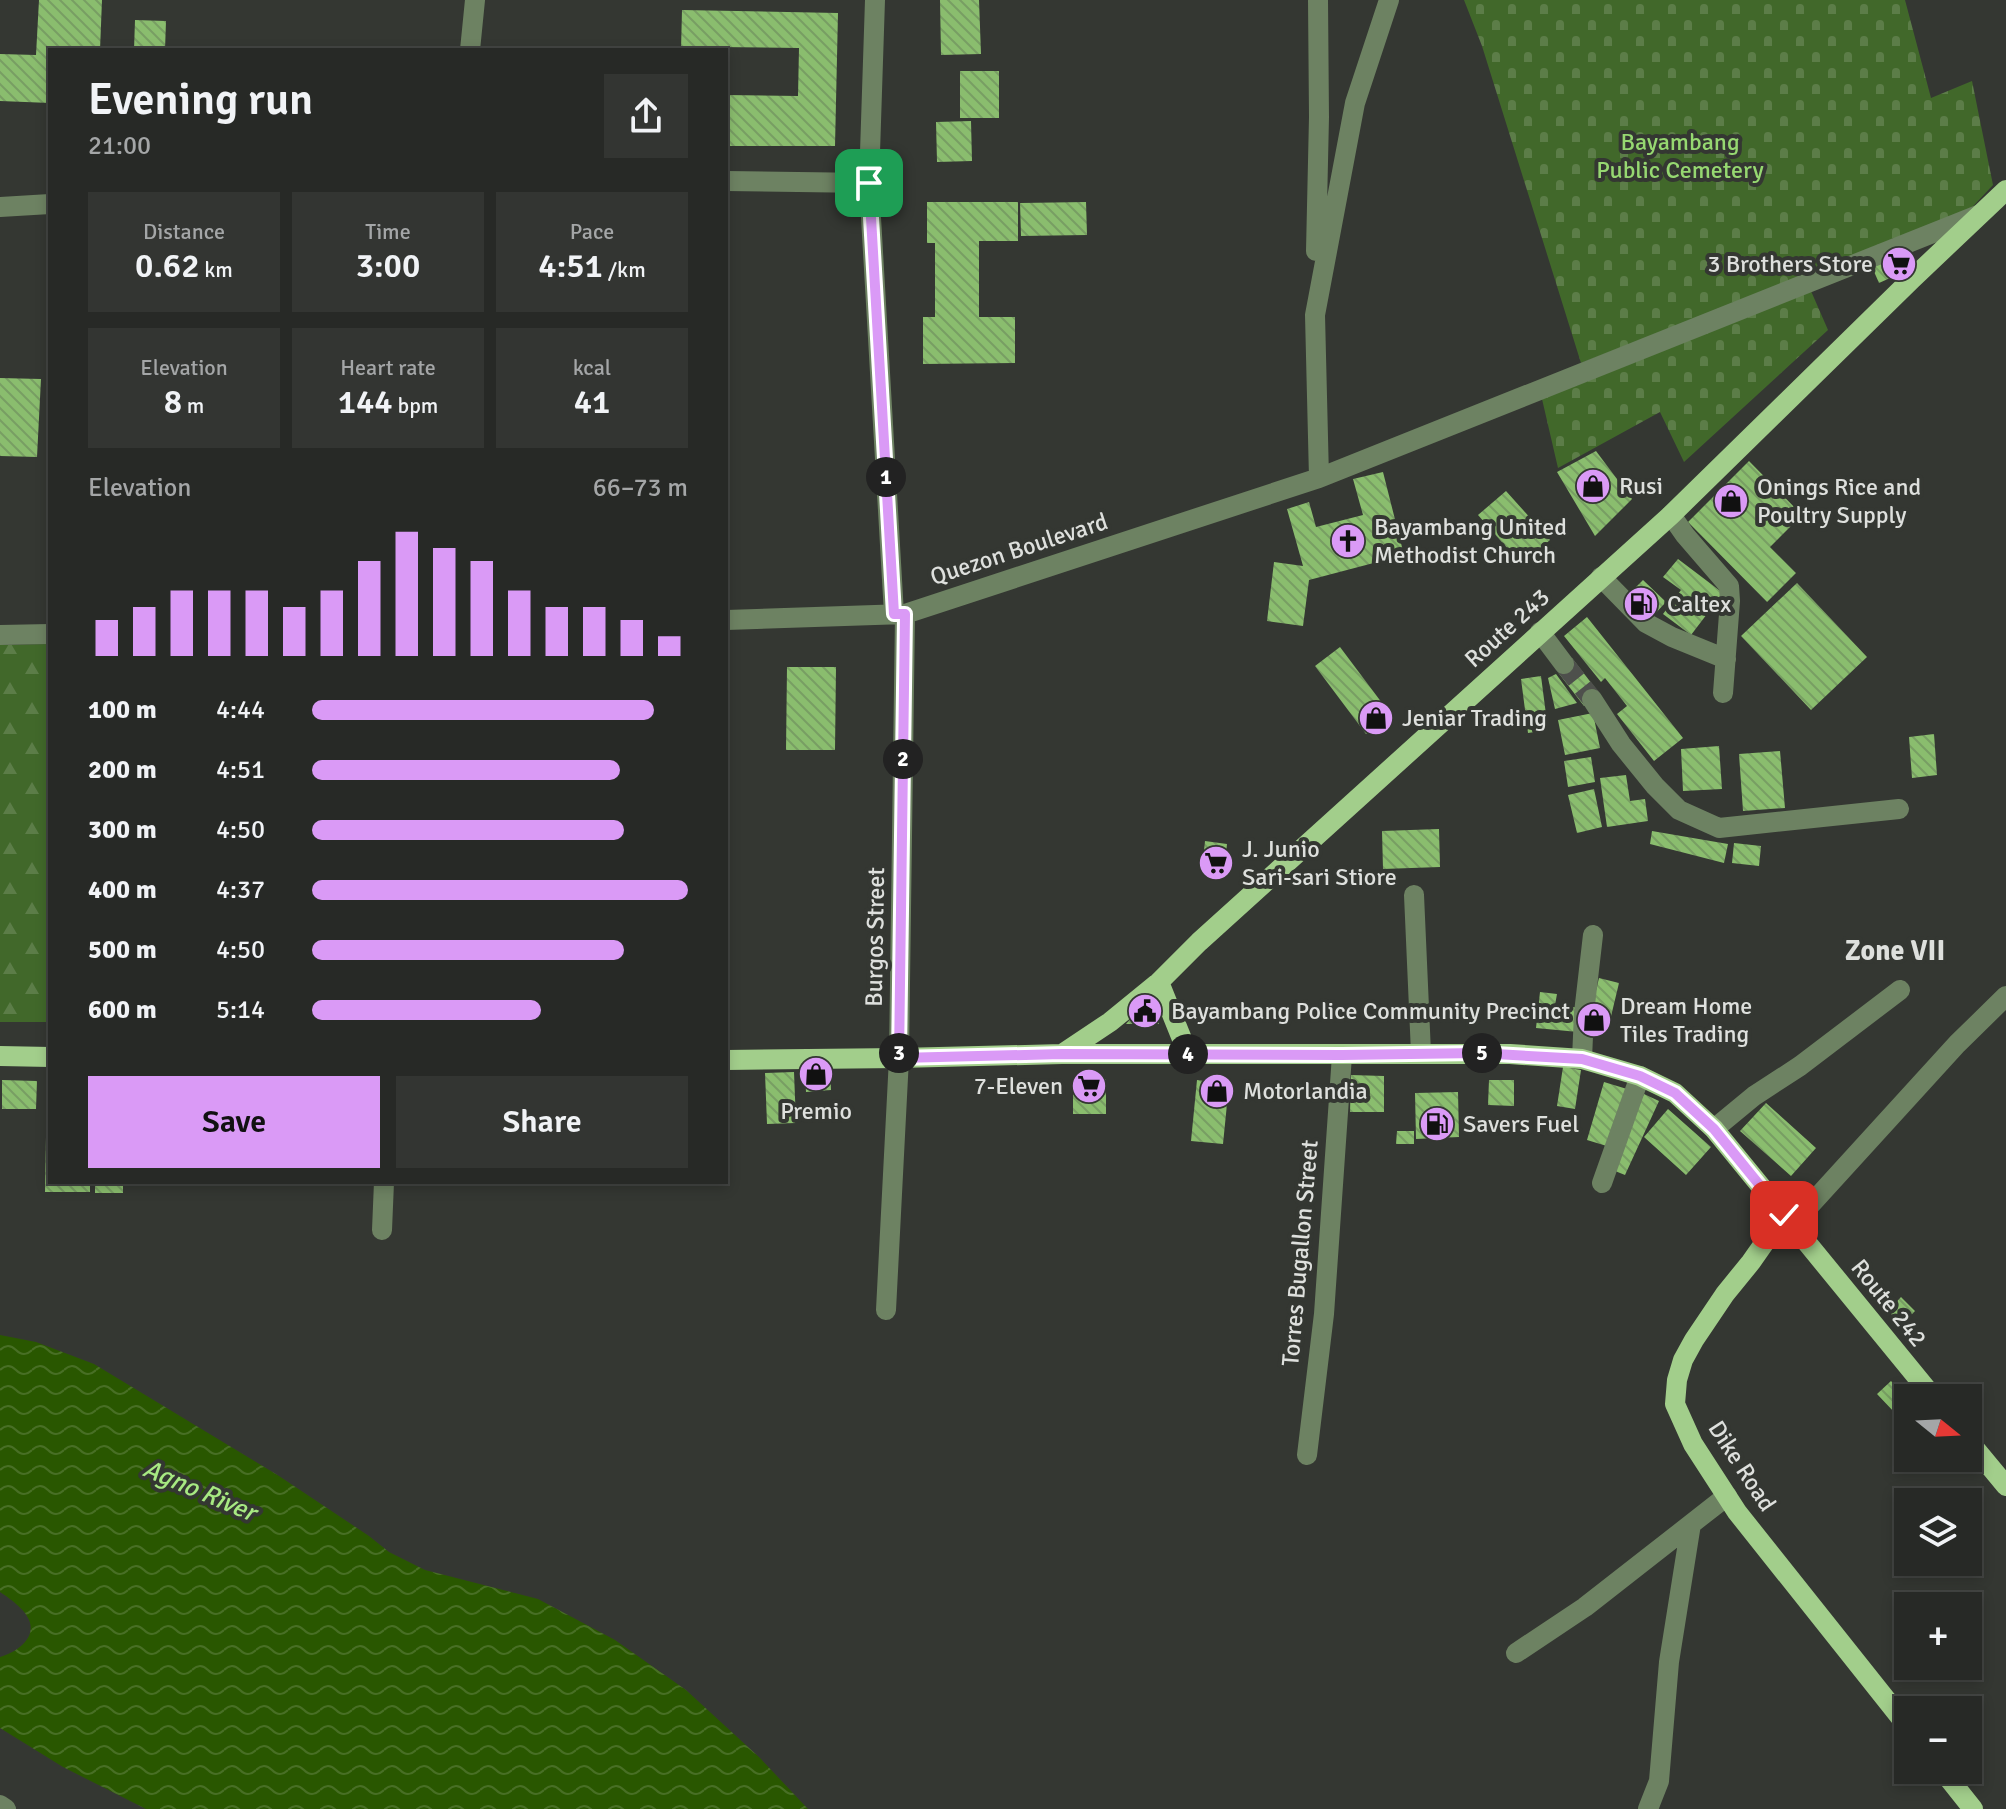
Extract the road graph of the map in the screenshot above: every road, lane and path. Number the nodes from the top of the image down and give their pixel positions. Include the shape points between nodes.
1 (475, 0) edge
2 (875, 0) edge
3 (1318, 0) edge
4 (1389, 0) edge
5 (470, 48) edge
6 (728, 181) edge
7 (869, 183) junction
8 (2006, 190) edge
9 (48, 204) edge
10 (0, 207) edge
11 (1981, 214) junction
12 (1315, 315) junction
13 (1319, 478) junction
14 (1671, 515) junction
15 (1601, 577) junction
16 (900, 614) junction
17 (728, 620) edge
18 (1540, 632) junction
19 (48, 634) edge
20 (0, 635) edge
21 (1726, 659) junction
22 (1564, 664) tunnel mouth
23 (1723, 693) dead end
24 (1592, 699) tunnel mouth
25 (1899, 809) dead end
26 (1414, 895) dead end
27 (1593, 935) dead end
28 (1159, 982) junction
29 (1900, 990) dead end
30 (2006, 996) edge
31 (1421, 1053) junction
32 (1062, 1054) junction
33 (1188, 1054) junction
34 (1342, 1055) junction
35 (0, 1056) edge
36 (48, 1057) edge
37 (899, 1058) junction
38 (1582, 1059) junction
39 (728, 1060) edge
40 (1640, 1076) junction
41 (1714, 1129) junction
42 (1602, 1183) dead end
43 (384, 1184) edge
44 (1788, 1220) junction
45 (382, 1230) dead end
46 (886, 1310) dead end
47 (1923, 1384) edge
48 (1307, 1455) dead end
49 (1982, 1457) edge
50 (2006, 1486) edge
51 (1727, 1496) junction
52 (1691, 1524) junction
53 (1516, 1653) dead end
54 (1894, 1709) edge
55 (1953, 1784) edge
56 (0, 1805) edge
57 (6, 1809) edge
58 (1648, 1809) edge
59 (1973, 1809) edge

1 - 5 street
2 - 7 street, Burgos Street
3 - 12 street
4 - 12 street via 1355,103
6 - 7 street
7 - 16 street, Burgos Street
8 - 11 main road, Route 243
9 - 10 street
11 - 13 street, Quezon Boulevard
11 - 14 main road, Route 243
12 - 13 street
13 - 16 street, Quezon Boulevard
14 - 15 main road, Route 243
14 - 21 street via 1729,586
15 - 18 main road, Route 243
15 - 21 street via 1646,623
16 - 17 street, Quezon Boulevard
16 - 37 street, Burgos Street
18 - 22 street
18 - 28 main road, Route 243
19 - 20 street
21 - 23 street
24 - 25 street via 1655,786 1679,810 1719,828
26 - 31 street
27 - 38 street
28 - 32 main road, Route 243
28 - 33 main road
29 - 41 street
30 - 44 street
31 - 34 main road, Route 242
31 - 38 main road, Route 242
32 - 33 main road, Route 242
32 - 37 main road, Route 242
33 - 34 main road, Route 242
34 - 48 street, Torres Bugallon Street via 1324,1314
35 - 36 main road
37 - 39 main road, Route 242
37 - 46 street, Burgos Street
38 - 40 main road, Route 242
40 - 41 main road, Route 242 via 1675,1093
40 - 42 street
41 - 44 main road, Route 242
43 - 45 street
44 - 47 main road, Route 242
44 - 51 main road, Dike Road via 1694,1340 1677,1380 1675,1404 1693,1444
49 - 50 main road
51 - 52 street
51 - 54 main road, Dike Road
52 - 53 street
52 - 58 street via 1669,1662 1659,1781
55 - 59 main road
56 - 57 street

